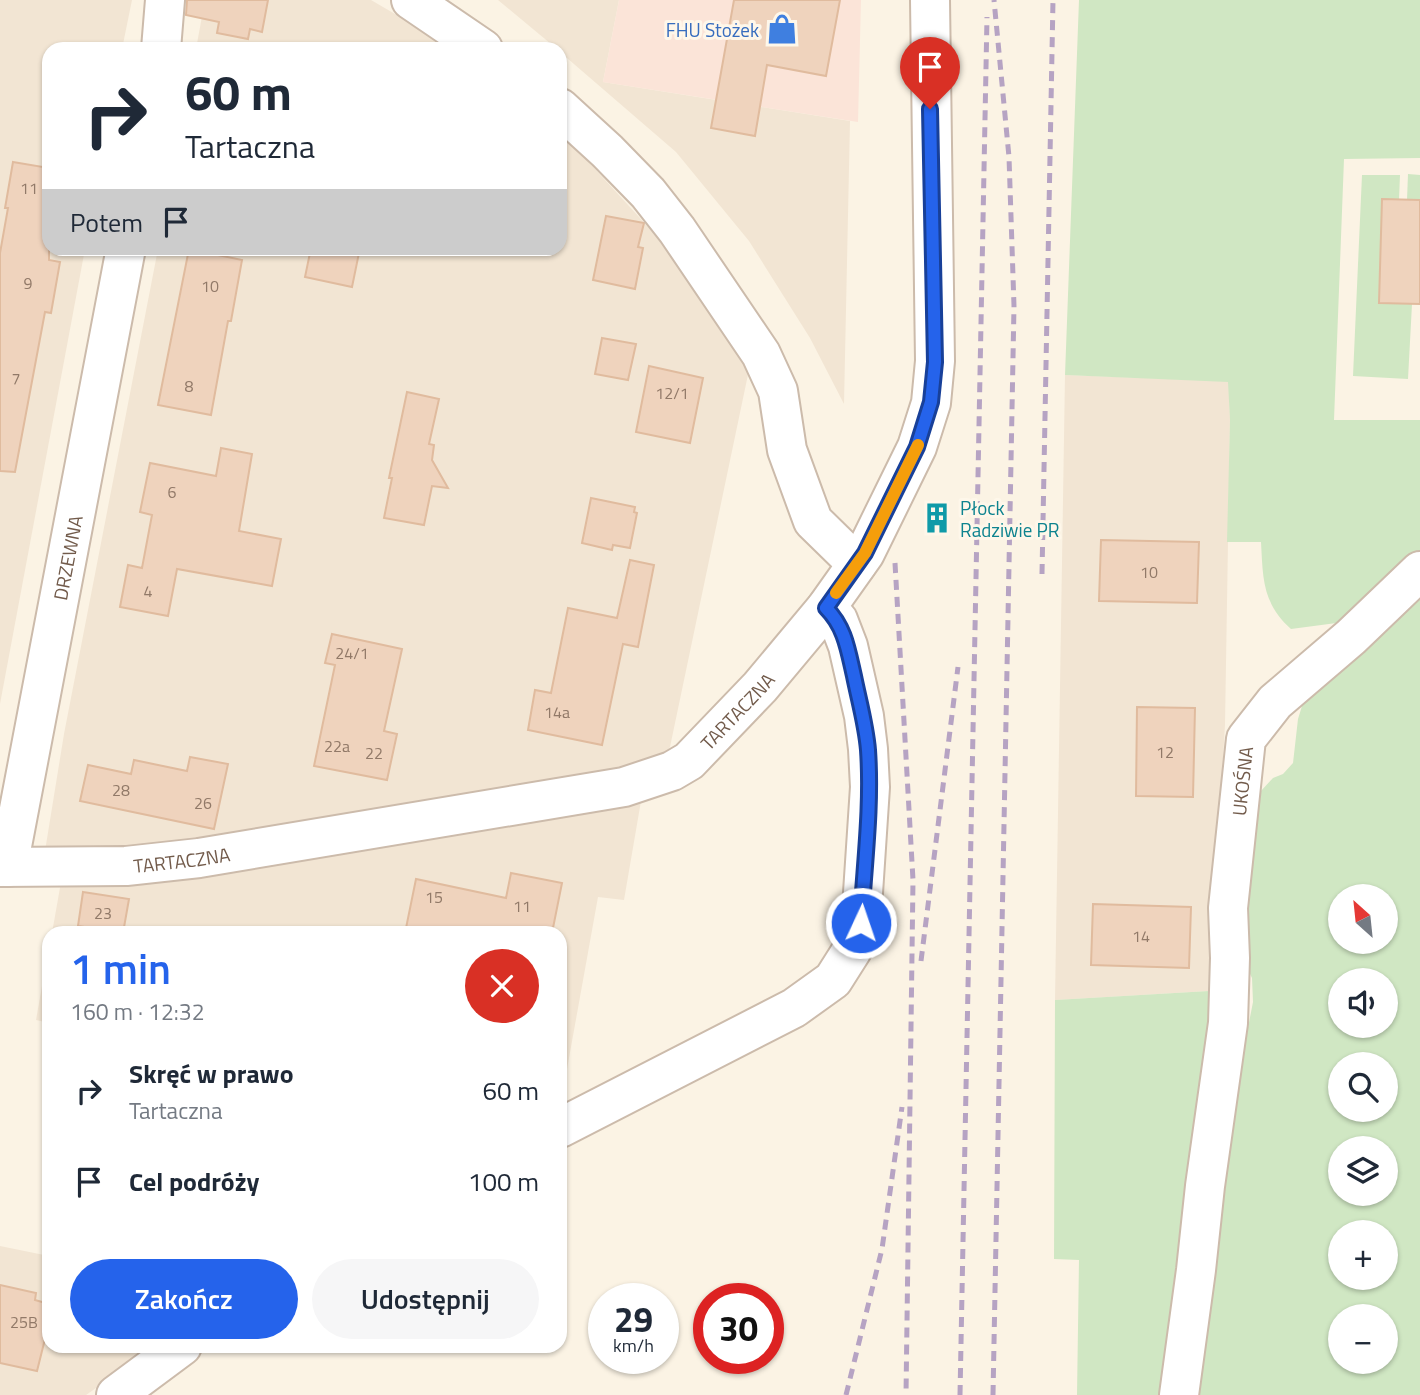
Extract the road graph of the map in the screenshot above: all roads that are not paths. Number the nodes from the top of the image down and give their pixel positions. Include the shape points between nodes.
1 (165, 0) edge
2 (411, 0) edge
3 (930, 0) edge
4 (162, 42) edge
5 (473, 42) edge
6 (567, 114) edge
7 (124, 256) edge
8 (857, 564) junction
9 (1420, 571) edge
10 (826, 608) junction
11 (4, 867) edge
12 (567, 1124) edge
13 (173, 1353) edge
14 (116, 1395) edge
15 (1179, 1395) edge

1 - 4 street
2 - 5 street
3 - 8 street, TARTACZNA via 935,362 931,402 917,447
6 - 8 street via 648,193 761,354 778,391 787,450 813,521
7 - 11 street, DRZEWNA
8 - 10 street, TARTACZNA
9 - 15 street, UKOŚNA via 1275,702 1246,739 1228,908 1228,1023
10 - 11 street, TARTACZNA via 760,687 689,761 648,781 200,859 126,866
10 - 12 street via 838,620 848,646 868,749 870,787 861,923 852,950 833,980 794,1009
13 - 14 street

